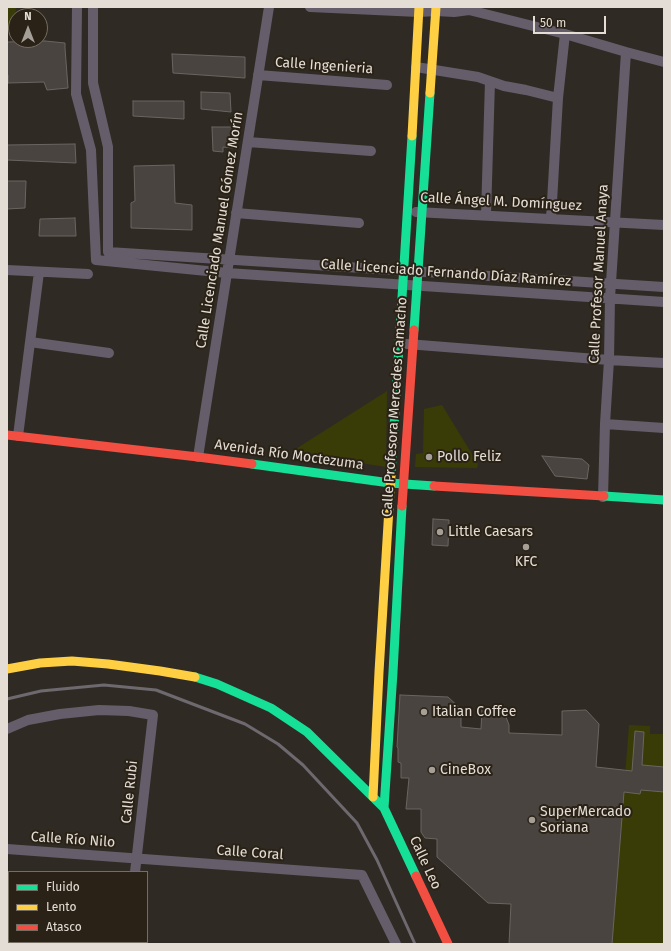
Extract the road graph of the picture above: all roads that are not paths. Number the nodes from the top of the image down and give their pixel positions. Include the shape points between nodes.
1 (77, 7) edge
2 (93, 7) edge
3 (269, 7) edge
4 (310, 7) edge
5 (419, 9) edge
6 (436, 9) edge
7 (565, 34) junction
8 (626, 52) junction
9 (664, 62) edge
10 (416, 67) junction
11 (431, 70) junction
12 (258, 75) junction
13 (490, 82) junction
14 (387, 85) dead end
15 (558, 98) junction
16 (248, 142) junction
17 (372, 151) dead end
18 (408, 211) junction
19 (422, 212) junction
20 (236, 214) junction
21 (486, 215) junction
22 (551, 219) junction
23 (359, 223) dead end
24 (615, 223) junction
25 (664, 225) edge
26 (229, 260) junction
27 (7, 270) edge
28 (404, 271) junction
29 (40, 272) junction
30 (418, 272) junction
31 (227, 273) junction
32 (88, 274) dead end
33 (403, 284) junction
34 (611, 284) junction
35 (417, 285) junction
36 (664, 287) edge
37 (610, 298) junction
38 (664, 302) edge
39 (30, 342) junction
40 (399, 343) junction
41 (413, 344) junction
42 (109, 353) dead end
43 (609, 360) junction
44 (664, 363) edge
45 (605, 424) junction
46 (664, 428) edge
47 (7, 435) edge
48 (18, 436) junction
49 (198, 457) junction
50 (390, 483) junction
51 (403, 484) junction
52 (603, 497) junction
53 (664, 500) edge
54 (8, 668) edge
55 (379, 672) junction
56 (393, 672) junction
57 (7, 729) edge
58 (373, 797) junction
59 (384, 808) junction
60 (7, 849) edge
61 (136, 858) junction
62 (135, 871) edge
63 (396, 944) edge
64 (448, 944) edge

1 - 31 street, Calle Licenciado Fernando Díaz Ramírez via 76,94 91,150 96,260
2 - 26 street, Calle Licenciado Fernando Díaz Ramírez via 93,83 108,147 108,252
3 - 12 street, Calle Licenciado Manuel Gómez Morín
4 - 5 street
5 - 6 street
5 - 10 street, Calle Profesora Mercedes Camacho
6 - 7 street via 454,12 468,10
6 - 11 street, Calle Profesora Mercedes Camacho
7 - 8 street
7 - 15 street
8 - 9 street
8 - 24 street, Calle Profesor Manuel Anaya
10 - 11 street
10 - 18 street, Calle Profesora Mercedes Camacho
11 - 13 street via 478,77
11 - 19 street, Calle Profesora Mercedes Camacho
12 - 14 street, Calle Ingenieria
12 - 16 street, Calle Licenciado Manuel Gómez Morín
13 - 15 street
13 - 21 street
15 - 22 street
16 - 17 street
16 - 20 street, Calle Licenciado Manuel Gómez Morín
18 - 19 street, Calle Ángel M. Domínguez
18 - 28 street, Calle Profesora Mercedes Camacho
19 - 21 street, Calle Ángel M. Domínguez
19 - 30 street, Calle Profesora Mercedes Camacho
20 - 23 street
20 - 26 street, Calle Licenciado Manuel Gómez Morín
21 - 22 street, Calle Ángel M. Domínguez
22 - 24 street, Calle Ángel M. Domínguez
24 - 25 street, Calle Ángel M. Domínguez
24 - 34 street, Calle Profesor Manuel Anaya
26 - 28 street, Calle Licenciado Fernando Díaz Ramírez
26 - 31 street, Calle Licenciado Manuel Gómez Morín
27 - 29 street
28 - 30 street, Calle Licenciado Fernando Díaz Ramírez
28 - 33 street, Calle Profesora Mercedes Camacho
29 - 32 street
29 - 39 street
30 - 34 street, Calle Licenciado Fernando Díaz Ramírez
30 - 35 street, Calle Profesora Mercedes Camacho
31 - 33 street, Calle Licenciado Fernando Díaz Ramírez
31 - 49 street, Calle Licenciado Manuel Gómez Morín
33 - 35 street, Calle Licenciado Fernando Díaz Ramírez
33 - 40 street, Calle Profesora Mercedes Camacho
34 - 36 street, Calle Licenciado Fernando Díaz Ramírez
34 - 37 street, Calle Profesor Manuel Anaya
35 - 37 street, Calle Licenciado Fernando Díaz Ramírez
35 - 41 street, Calle Profesora Mercedes Camacho
37 - 38 street, Calle Licenciado Fernando Díaz Ramírez
37 - 43 street, Calle Profesor Manuel Anaya
39 - 42 street
39 - 48 street
40 - 41 street
40 - 50 street, Calle Profesora Mercedes Camacho
41 - 43 street
41 - 51 street, Calle Profesora Mercedes Camacho
43 - 44 street
43 - 45 street, Calle Profesor Manuel Anaya
45 - 46 street
45 - 52 street, Calle Profesor Manuel Anaya
47 - 48 street, Avenida Río Moctezuma
48 - 49 street, Avenida Río Moctezuma
49 - 50 street, Avenida Río Moctezuma
50 - 51 street, Avenida Río Moctezuma
50 - 55 street, Calle Profesora Mercedes Camacho
51 - 52 street, Avenida Río Moctezuma
51 - 56 street, Calle Profesora Mercedes Camacho
52 - 53 street, Avenida Río Moctezuma
54 - 58 street, Calle Leo via 40,663 108,664 190,676 217,684 271,708 307,732
55 - 56 street
55 - 58 street, Calle Profesora Mercedes Camacho
56 - 59 street, Calle Profesora Mercedes Camacho
57 - 61 street, Calle Rubi via 28,720 99,710 153,715
58 - 59 street, Calle Leo
59 - 64 street, Calle Leo
60 - 61 street, Calle Río Nilo
61 - 62 street, Calle Rubi
61 - 63 street, Calle Coral via 362,875

